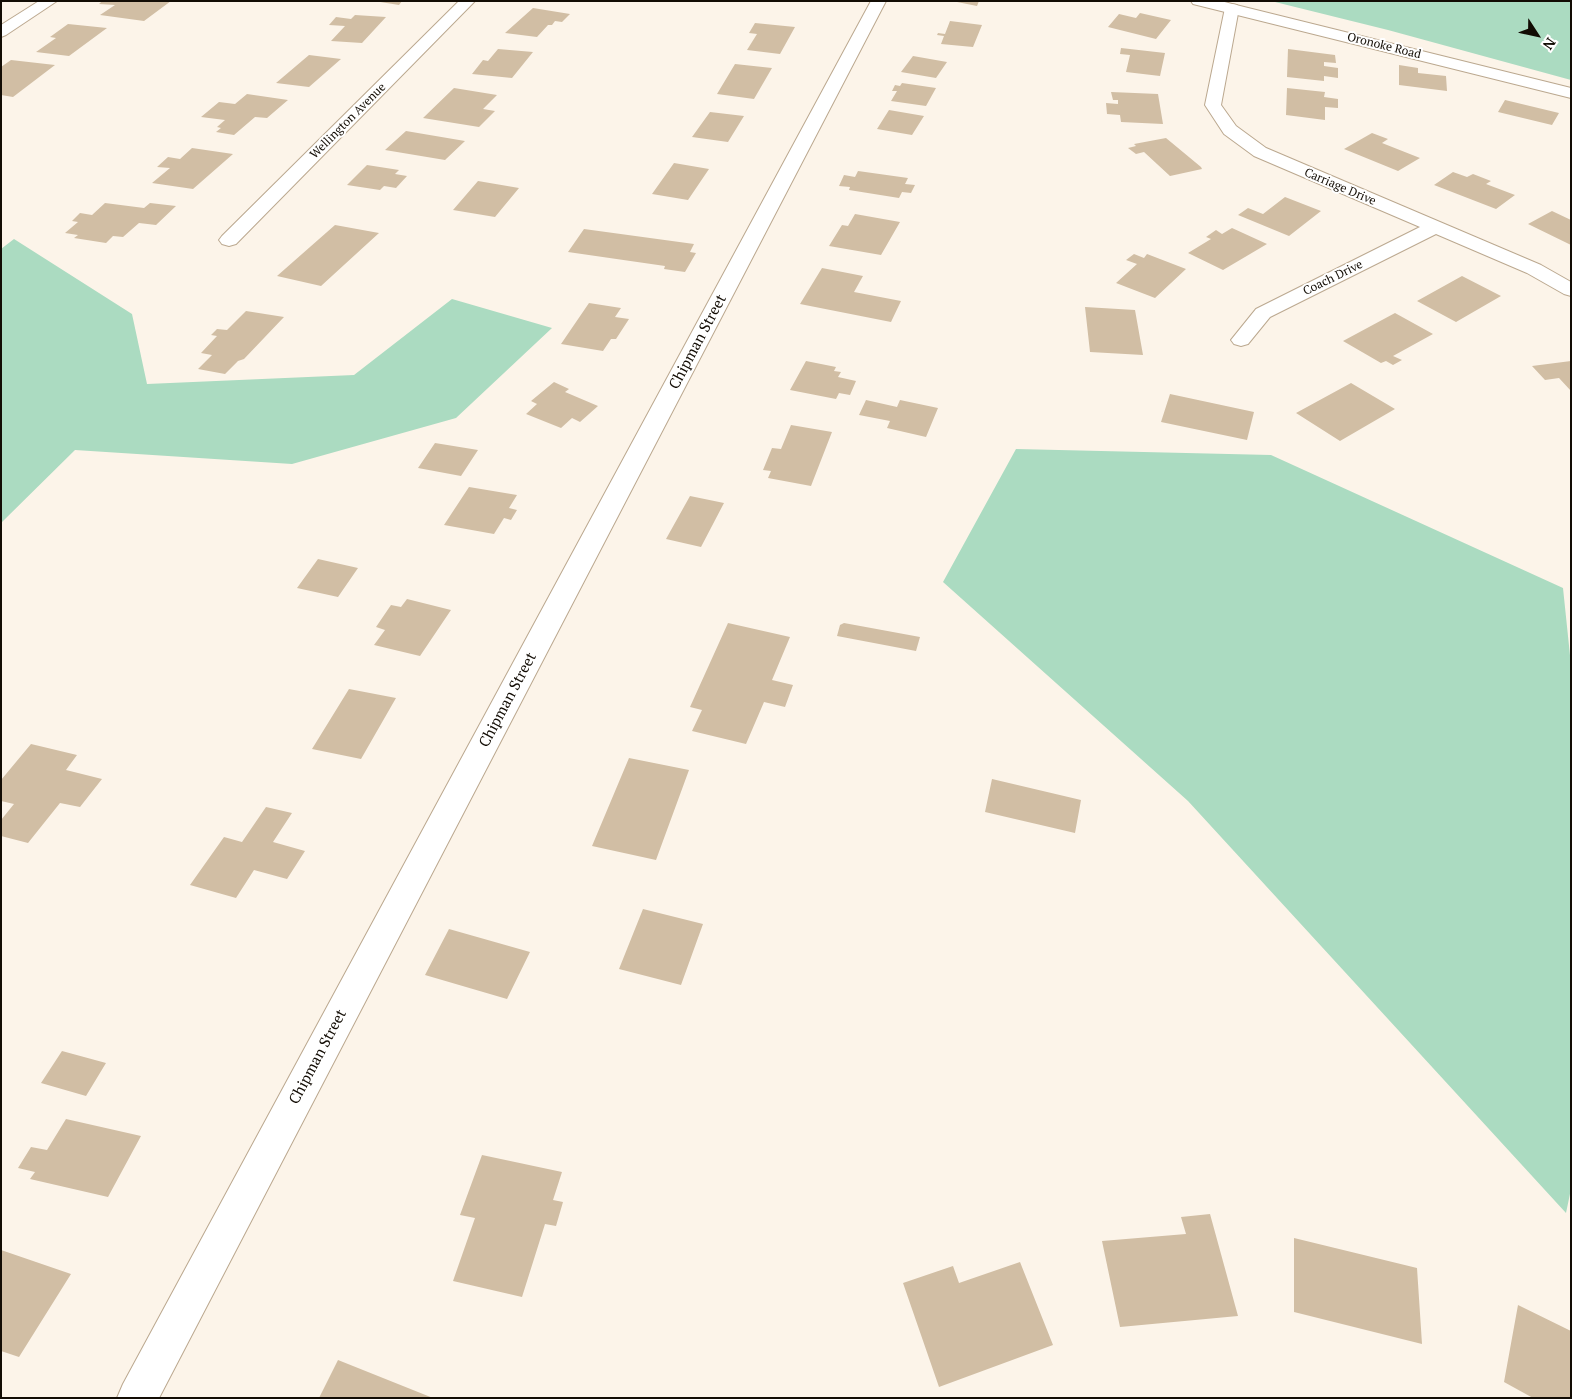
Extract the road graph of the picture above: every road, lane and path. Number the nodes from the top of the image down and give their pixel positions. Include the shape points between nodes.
1 (50, 1) edge
2 (468, 1) edge
3 (879, 1) edge
4 (1198, 1) edge
5 (1232, 8) junction
6 (1, 32) edge
7 (1571, 93) edge
8 (1434, 228) junction
9 (229, 240) dead end
10 (1571, 290) edge
11 (1241, 340) dead end
12 (137, 1398) edge

1 - 6 street
2 - 9 street, Wellington Avenue
3 - 12 street, Chipman Street
4 - 5 street, Oronoke Road
5 - 7 street, Oronoke Road
5 - 8 street, Carriage Drive via 1213,105 1230,130 1260,152
8 - 10 street, Carriage Drive via 1534,269
8 - 11 street, Coach Drive via 1262,313

